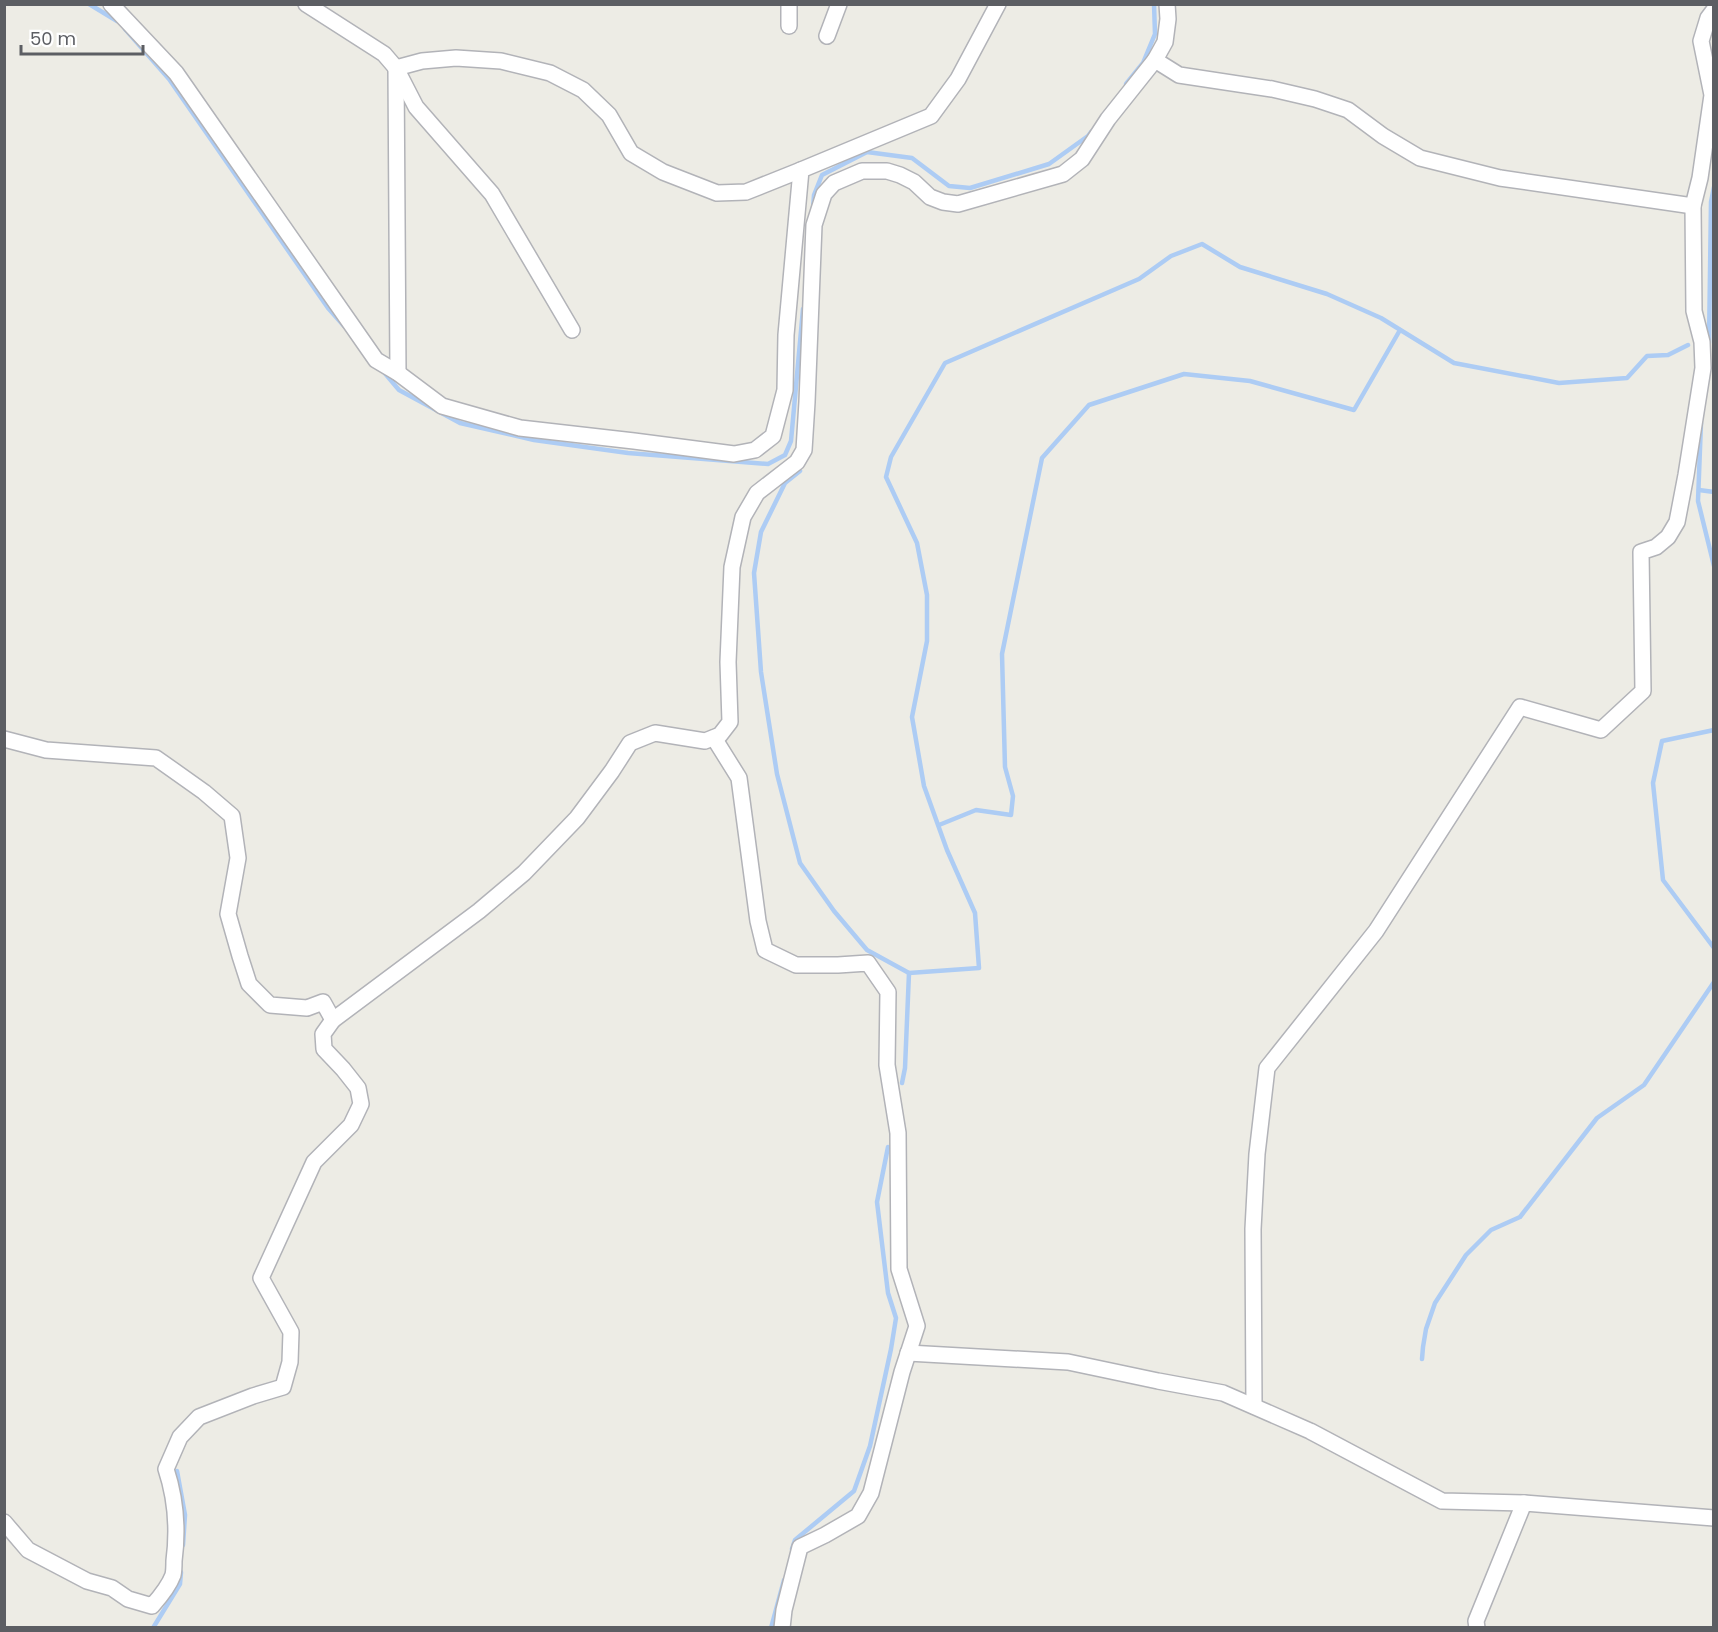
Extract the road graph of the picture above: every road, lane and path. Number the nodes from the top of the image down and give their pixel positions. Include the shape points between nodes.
1 (111, 4) edge
2 (306, 4) edge
3 (789, 4) edge
4 (839, 4) edge
5 (998, 4) edge
6 (1167, 4) edge
7 (1713, 10) edge
8 (789, 26) dead end
9 (827, 36) dead end
10 (1155, 60) junction
11 (396, 68) junction
12 (801, 170) junction
13 (1693, 206) junction
14 (572, 330) dead end
15 (398, 373) junction
16 (714, 738) junction
17 (4, 739) edge
18 (333, 1020) junction
19 (908, 1353) junction
20 (1254, 1406) junction
21 (1524, 1503) junction
22 (1713, 1518) edge
23 (4, 1522) edge
24 (782, 1628) edge
25 (1477, 1628) edge

1 - 15 street via 176,73 376,360
2 - 11 street via 384,54
3 - 8 street
4 - 9 street
5 - 12 street via 958,78 931,116
6 - 10 street via 1165,42
7 - 13 street via 1701,40 1712,95
10 - 13 street via 1179,75 1272,89 1348,110 1420,158 1500,178
10 - 16 street via 1082,159 1063,174 957,204 930,197 914,182 887,171 862,171 834,183 824,194 814,225 804,450 797,462 757,494 743,517 732,567 730,722
11 - 12 street via 456,58 501,61 550,73 582,90 609,115 631,153 663,172 717,193 746,192
11 - 14 street via 416,107 492,194
11 - 15 street
12 - 15 street via 785,390 773,436 755,450 734,454 520,428 442,406
13 - 20 street via 1694,311 1702,342 1703,368 1677,522 1668,537 1641,552 1643,691 1601,730 1520,707 1376,931 1267,1068 1253,1229
16 - 18 street via 705,741 655,733 630,743 577,818 524,873
16 - 19 street via 739,778 765,950 796,965 868,963 888,992 887,1065 898,1133 899,1269 917,1326
17 - 18 street via 46,750 156,758 204,792 232,816 238,858 228,914 249,984 270,1005 307,1008 323,1002
18 - 23 street via 323,1034 324,1048 358,1088 361,1104 351,1125 314,1162 261,1278 291,1332 290,1362 283,1387 199,1416 180,1437 166,1469 174,1504 176,1545 172,1575 162,1593 152,1606 87,1581 28,1550
19 - 20 street via 1068,1362 1223,1393
19 - 24 street via 871,1493 858,1516 800,1547
20 - 21 street via 1442,1501
21 - 22 street
21 - 25 street via 1476,1621

